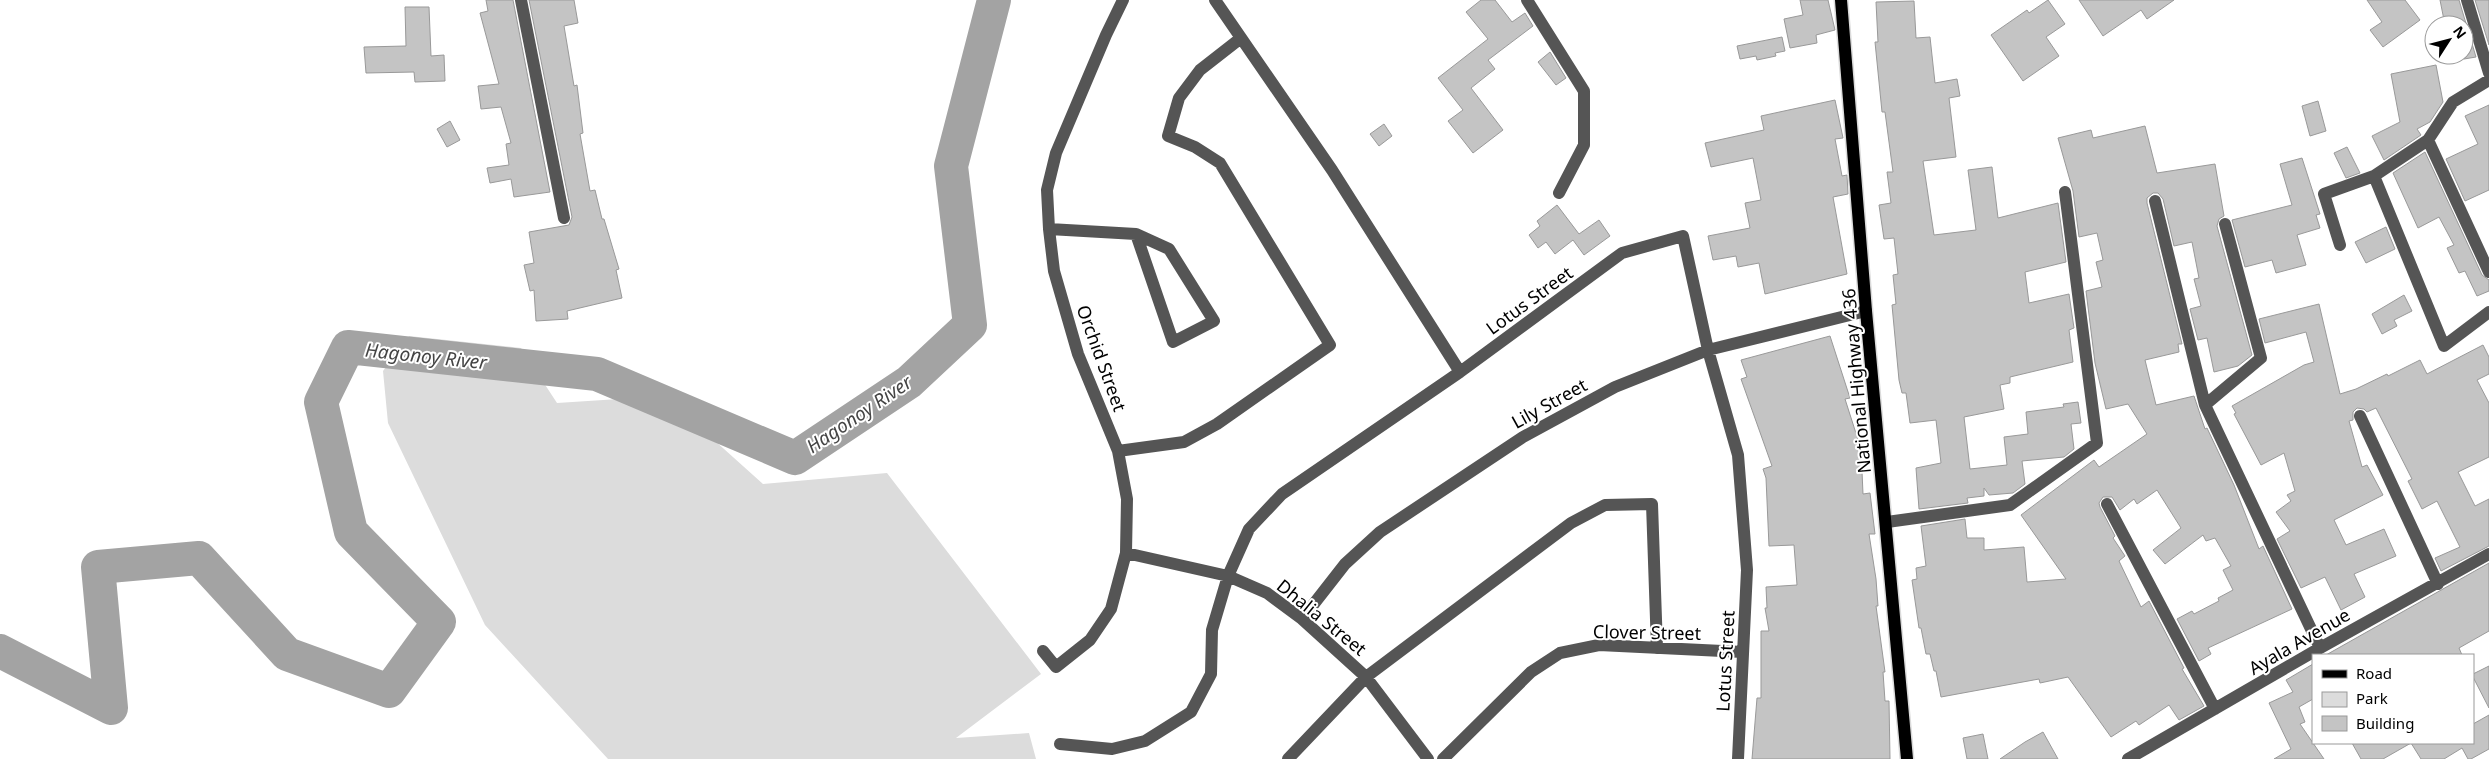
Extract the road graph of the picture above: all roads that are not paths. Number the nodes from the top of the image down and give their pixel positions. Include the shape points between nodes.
1 (521, 0) edge
2 (1124, 0) edge
3 (1215, 0) edge
4 (1528, 0) edge
5 (1841, 0) edge
6 (2467, 0) edge
7 (1241, 38) junction
8 (2489, 73) edge
9 (2489, 80) edge
10 (2428, 140) junction
11 (2374, 176) junction
12 (2065, 192) dead end
13 (1559, 193) dead end
14 (2155, 201) dead end
15 (564, 218) dead end
16 (2225, 224) dead end
17 (1049, 229) junction
18 (1136, 234) junction
19 (2340, 245) dead end
20 (2489, 272) edge
21 (1866, 311) junction
22 (2489, 312) edge
23 (1708, 350) junction
24 (1460, 372) junction
25 (2206, 405) junction
26 (2360, 416) dead end
27 (1118, 451) junction
28 (2107, 504) dead end
29 (1887, 522) junction
30 (1126, 553) junction
31 (2489, 554) edge
32 (1228, 576) junction
33 (2438, 584) junction
34 (1302, 619) junction
35 (1657, 648) junction
36 (2320, 648) junction
37 (1044, 651) dead end
38 (1743, 652) junction
39 (1366, 676) junction
40 (2215, 709) junction
41 (1060, 744) dead end
42 (1288, 759) edge
43 (1428, 759) edge
44 (1443, 759) edge
45 (1738, 759) edge
46 (1907, 759) edge
47 (2128, 759) edge

1 - 15 street
2 - 17 street, Orchid Street via 1056,153 1048,190
3 - 7 street
4 - 13 street via 1584,92 1584,145
5 - 21 main road, National Highway 436
6 - 8 street
7 - 24 street via 1332,170
7 - 27 street via 1200,70 1179,98 1168,136 1195,147 1220,163 1330,345 1217,424 1184,442
9 - 10 street via 2453,102
10 - 11 street
10 - 20 street
11 - 19 street via 2324,194
11 - 22 street via 2444,346
12 - 29 street via 2097,443 2010,505
14 - 25 street
16 - 25 street via 2260,358
17 - 18 street
17 - 27 street, Orchid Street via 1054,271 1078,354
18 - 18 street via 1169,249 1214,321 1173,342
21 - 23 street, Lily Street
21 - 29 main road, National Highway 436
23 - 24 street, Lotus Street via 1683,236 1622,253
23 - 34 street, Lily Street via 1615,387 1515,442 1380,532 1346,564
23 - 38 street, Lotus Street via 1738,455 1747,570
24 - 32 street, Lotus Street via 1282,494 1249,528
25 - 36 street
26 - 33 street
27 - 30 street, Orchid Street via 1127,499
28 - 40 street
29 - 46 main road, National Highway 436
30 - 32 street, Dhalia Street
30 - 37 street, Orchid Street via 1112,609 1090,640 1056,667
31 - 33 street, Ayala Avenue
32 - 34 street, Dhalia Street via 1267,593
32 - 41 street, Lotus Street via 1212,630 1211,674 1191,712 1145,741 1112,748
33 - 36 street, Ayala Avenue
34 - 39 street, Dhalia Street
35 - 38 street, Clover Street
35 - 39 street via 1652,504 1605,505 1571,522
35 - 44 street, Clover Street via 1599,645 1560,653 1532,672
36 - 40 street, Ayala Avenue
38 - 45 street, Lotus Street
39 - 42 street
39 - 43 street, Dhalia Street
40 - 47 street, Ayala Avenue

